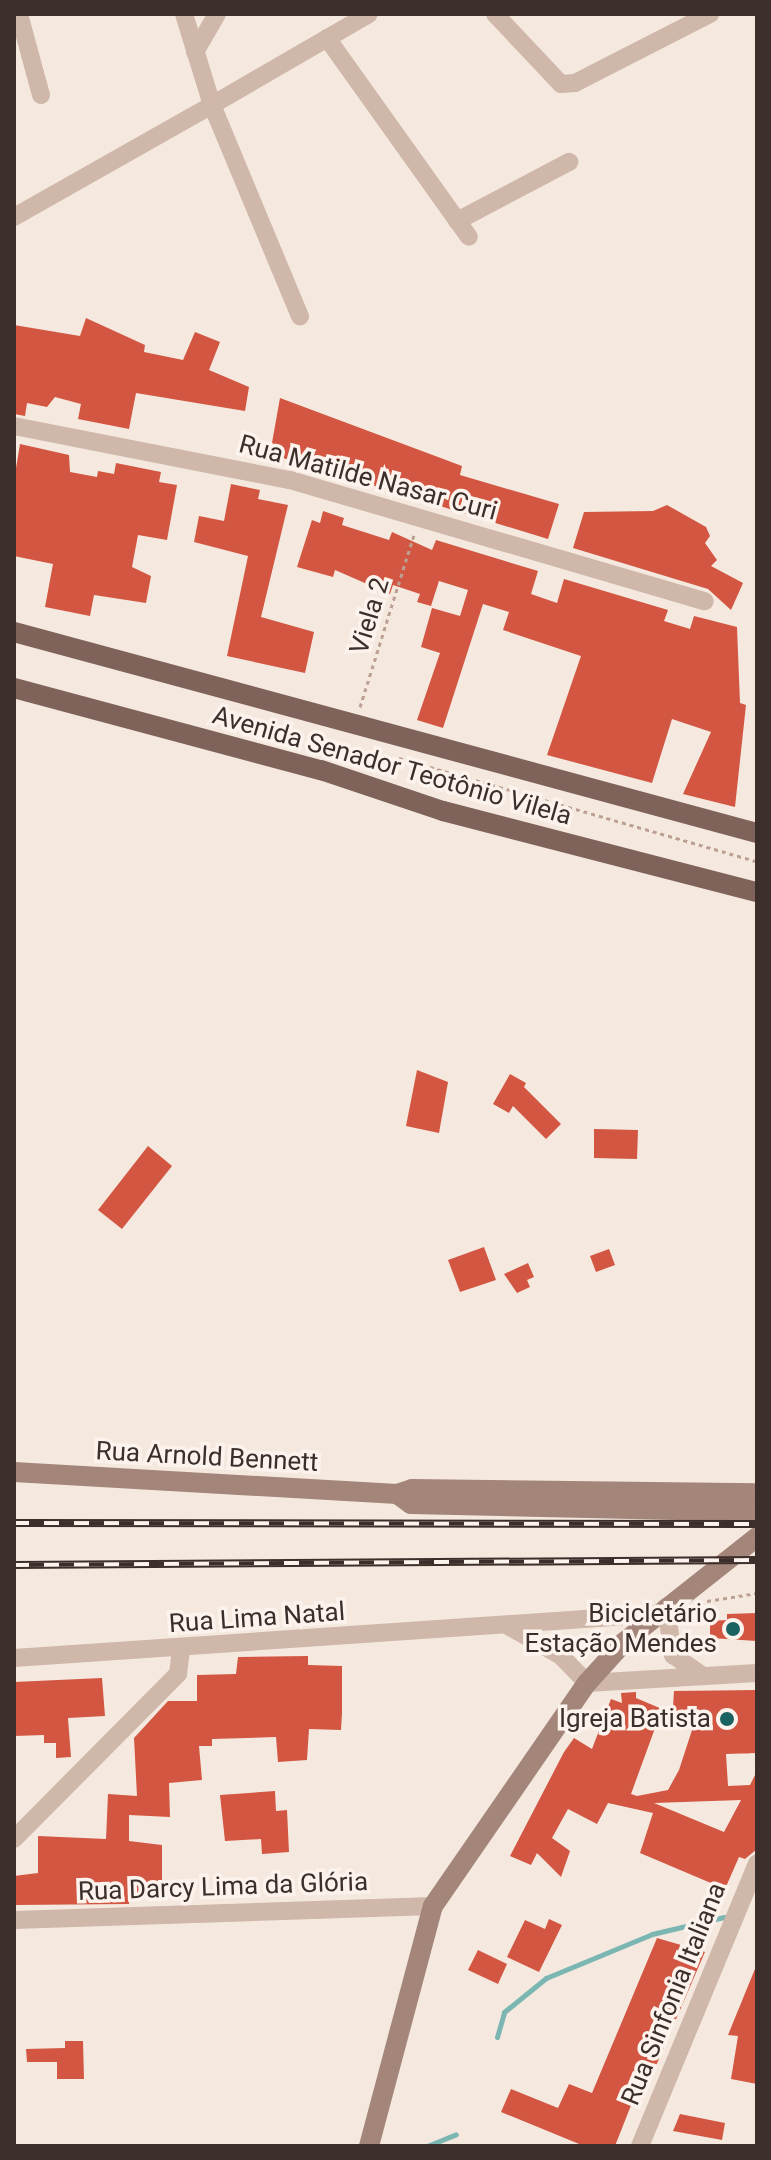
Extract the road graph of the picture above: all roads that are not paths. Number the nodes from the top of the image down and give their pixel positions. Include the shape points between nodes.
1 (19, 14) edge
2 (184, 14) edge
3 (217, 14) edge
4 (369, 14) edge
5 (495, 14) edge
6 (710, 14) edge
7 (327, 38) junction
8 (195, 52) junction
9 (41, 95) dead end
10 (212, 105) junction
11 (569, 162) dead end
12 (14, 217) edge
13 (457, 221) junction
14 (469, 237) dead end
15 (300, 316) dead end
16 (14, 426) edge
17 (705, 601) dead end
18 (14, 632) edge
19 (14, 688) edge
20 (757, 833) edge
21 (757, 892) edge
22 (14, 1472) edge
23 (757, 1493) edge
24 (397, 1494) junction
25 (757, 1512) edge
26 (757, 1537) edge
27 (662, 1611) junction
28 (503, 1624) junction
29 (181, 1650) junction
30 (14, 1658) edge
31 (757, 1673) edge
32 (703, 1676) junction
33 (587, 1683) junction
34 (14, 1839) edge
35 (757, 1863) edge
36 (433, 1906) junction
37 (14, 1920) edge
38 (369, 2146) edge
39 (640, 2146) edge

1 - 9 street
2 - 8 street
3 - 8 street
4 - 7 street
5 - 6 street via 561,84 575,83
7 - 10 street
7 - 13 street
8 - 10 street
10 - 12 street
10 - 15 street
11 - 13 street
13 - 14 street
16 - 17 street, Rua Matilde Nasar Curi via 290,480
18 - 20 main road, Avenida Senador Teotônio Vilela
19 - 21 main road, Avenida Senador Teotônio Vilela via 321,770 443,811
22 - 24 street, Rua Arnold Bennett
23 - 24 street, Rua Arnold Bennett via 412,1489
24 - 25 street, Rua Arnold Bennett via 411,1504
26 - 27 street
27 - 28 street, Rua Lima Natal
27 - 32 street via 673,1655
27 - 33 street
28 - 29 street, Rua Lima Natal
28 - 33 street via 561,1656
29 - 30 street, Rua Lima Natal
29 - 34 street via 178,1674
31 - 32 street
32 - 33 street
33 - 36 street
35 - 39 street, Rua Sinfonia Italiana
36 - 37 street, Rua Darcy Lima da Glória
36 - 38 street

